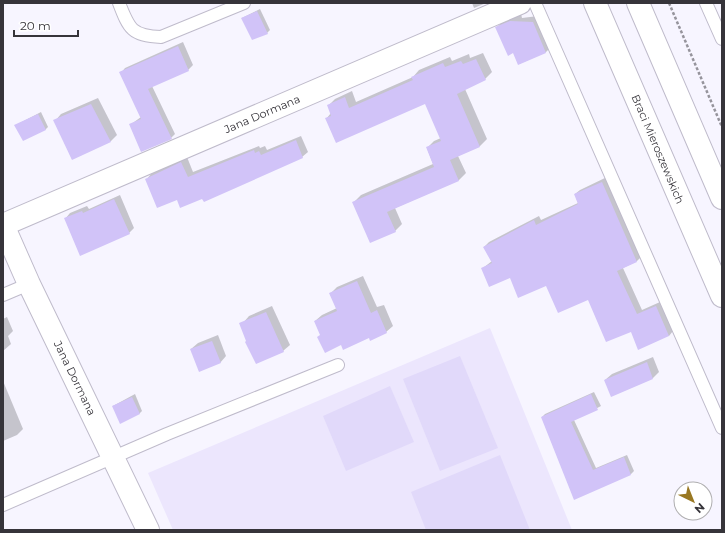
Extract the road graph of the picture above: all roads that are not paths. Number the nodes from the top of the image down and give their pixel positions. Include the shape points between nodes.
1 (119, 3) edge
2 (244, 3) edge
3 (520, 3) edge
4 (535, 3) edge
5 (595, 3) edge
6 (638, 3) edge
7 (706, 3) edge
8 (722, 39) edge
9 (722, 198) edge
10 (3, 225) edge
11 (29, 284) junction
12 (3, 295) edge
13 (722, 296) edge
14 (338, 365) dead end
15 (722, 428) edge
16 (114, 458) junction
17 (3, 505) edge
18 (148, 530) edge

1 - 2 lane via 128,25 136,33 161,37
3 - 10 street, Jana Dormana
4 - 15 lane
5 - 13 street, Braci Mieroszewskich
6 - 9 street
7 - 8 lane
10 - 11 street, Jana Dormana
11 - 12 lane
11 - 16 street, Jana Dormana
14 - 16 lane
16 - 17 lane
16 - 18 street, Jana Dormana

